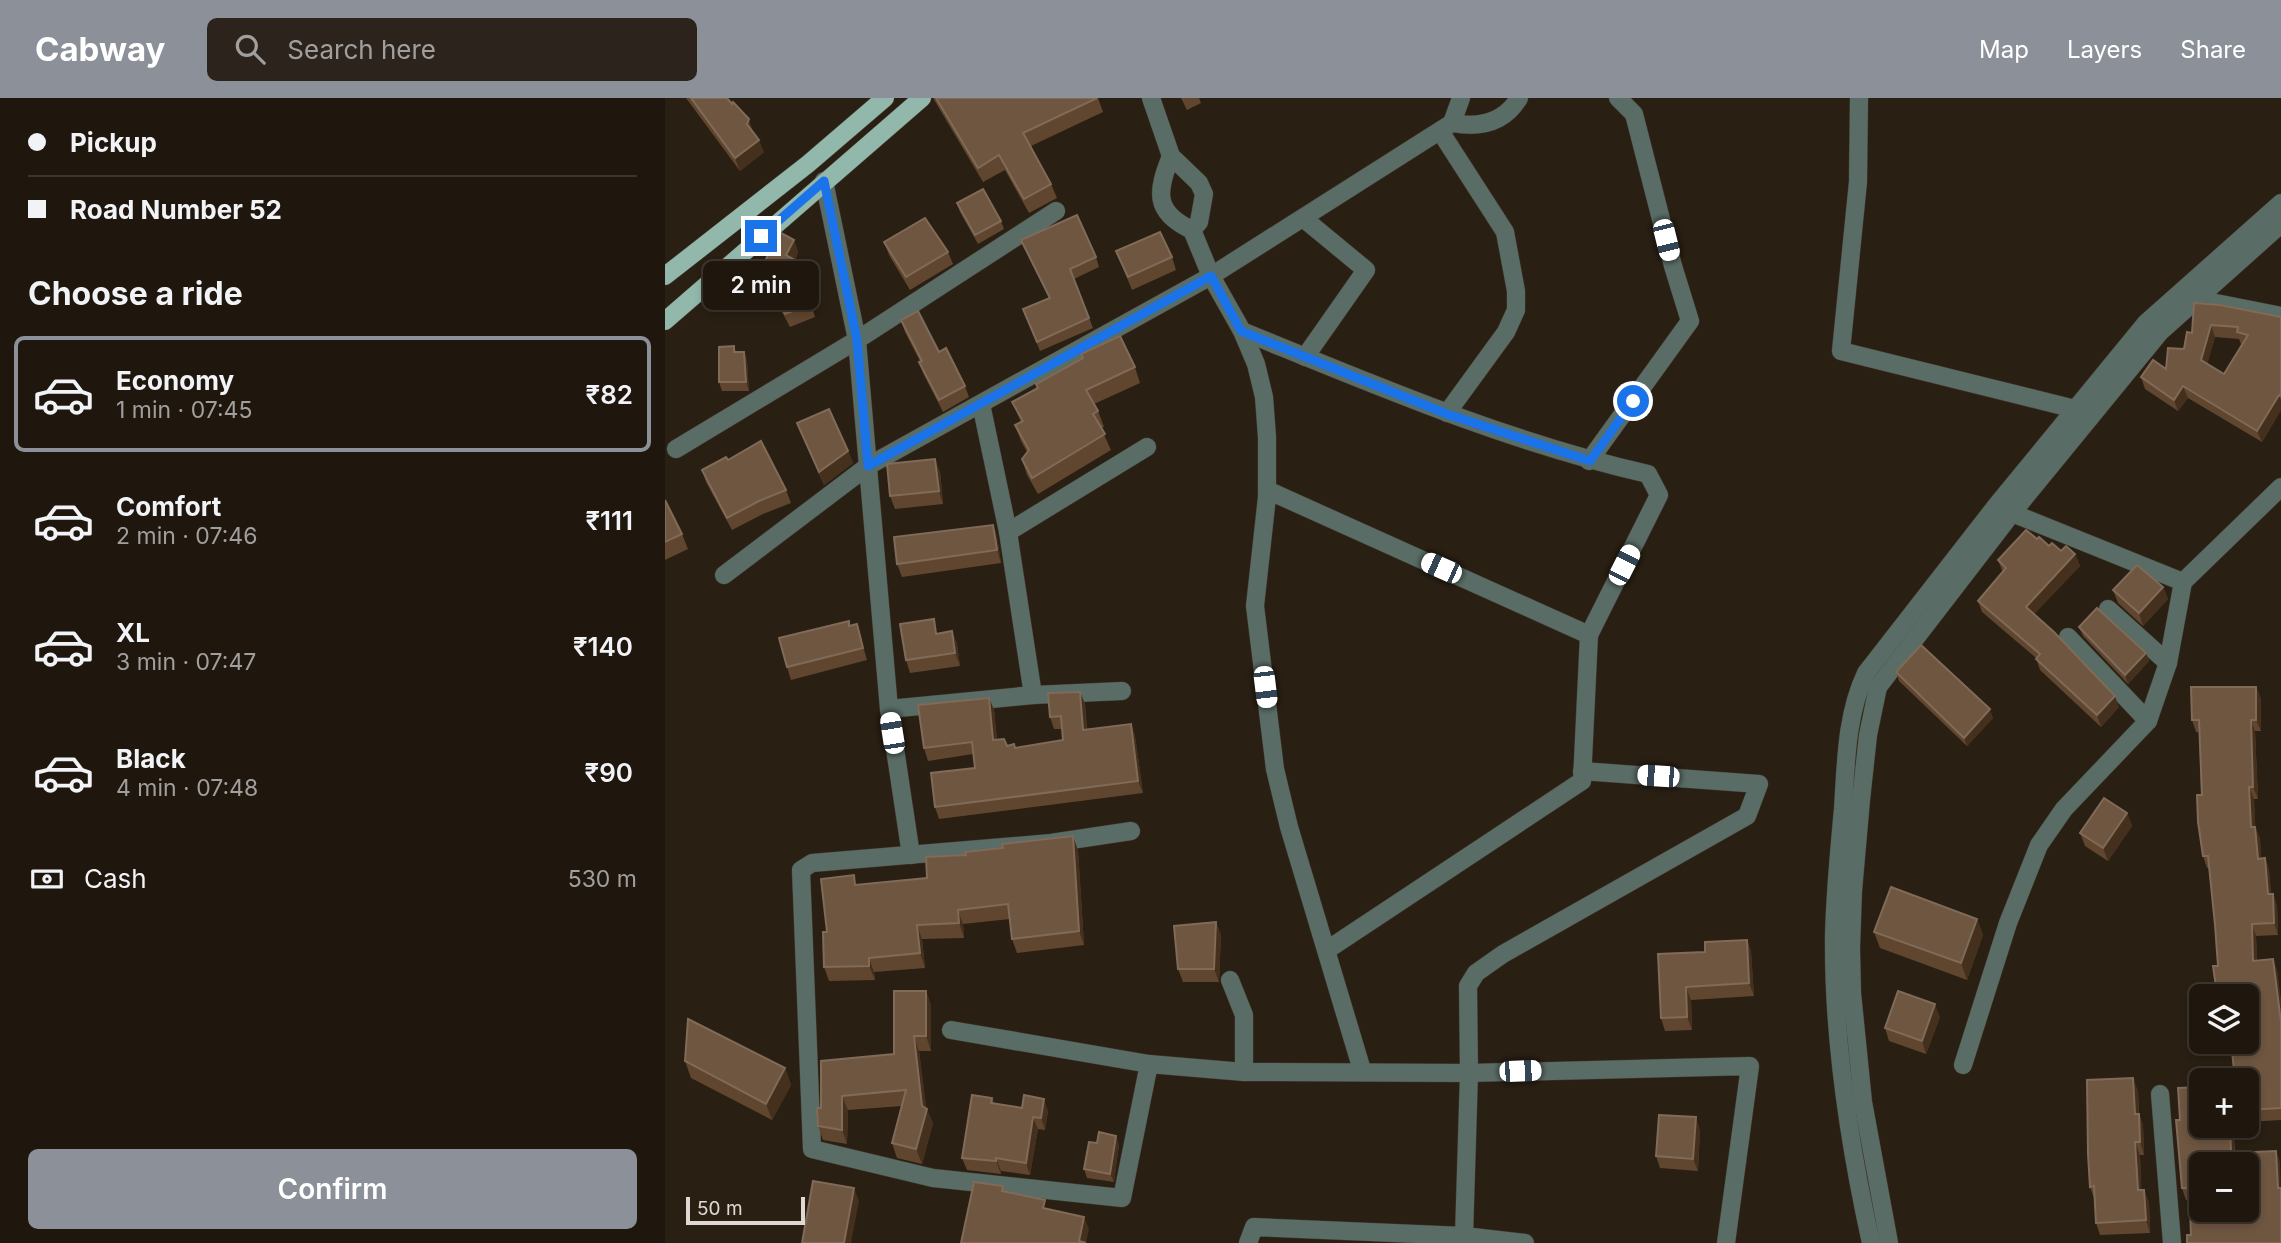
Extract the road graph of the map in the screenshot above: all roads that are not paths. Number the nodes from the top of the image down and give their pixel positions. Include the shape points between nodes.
1 (885, 98) edge
2 (922, 98) edge
3 (1151, 98) edge
4 (1461, 98) edge
5 (1519, 98) edge
6 (1618, 98) edge
7 (1859, 98) edge
8 (1446, 127) junction
9 (1171, 156) junction
10 (824, 181) junction
11 (2281, 204) edge
12 (1056, 211) dead end
13 (1303, 218) junction
14 (2281, 224) edge
15 (1192, 230) junction
16 (665, 276) edge
17 (1211, 276) junction
18 (2216, 303) edge
19 (2281, 316) edge
20 (665, 321) edge
21 (1241, 331) junction
22 (857, 340) junction
23 (1305, 357) junction
24 (981, 404) junction
25 (2075, 409) junction
26 (1447, 414) junction
27 (1147, 447) dead end
28 (676, 449) dead end
29 (1590, 461) junction
30 (868, 466) junction
31 (2281, 487) edge
32 (1268, 490) junction
33 (2004, 509) junction
34 (1008, 532) junction
35 (724, 575) dead end
36 (2183, 582) junction
37 (2108, 609) dead end
38 (1590, 635) junction
39 (2068, 637) dead end
40 (2168, 663) junction
41 (1122, 691) dead end
42 (1033, 695) junction
43 (888, 709) junction
44 (2148, 721) junction
45 (1582, 771) junction
46 (1131, 831) dead end
47 (911, 855) junction
48 (1327, 950) junction
49 (1230, 980) dead end
50 (951, 1030) dead end
51 (1149, 1064) junction
52 (1963, 1065) dead end
53 (1362, 1070) junction
54 (1244, 1072) junction
55 (1469, 1073) junction
56 (2160, 1094) dead end
57 (1464, 1236) junction
58 (1248, 1243) edge
59 (1525, 1243) edge
60 (1725, 1243) edge
61 (1871, 1243) edge
62 (1889, 1243) edge
63 (2172, 1243) edge

1 - 16 main road
2 - 10 main road
3 - 9 street
4 - 8 street
5 - 8 street via 1508,114 1489,123
6 - 29 street via 1635,114 1690,321
7 - 25 street via 1858,182 1841,351
8 - 13 street
8 - 26 street via 1505,233 1516,291 1516,310 1506,332
9 - 15 street via 1204,194 1199,222
9 - 15 street via 1160,192 1162,207 1175,222
10 - 20 main road
10 - 22 street
11 - 25 street via 2146,323
12 - 22 street
13 - 17 street
13 - 23 street via 1366,270
14 - 33 street via 2160,332
15 - 17 street
17 - 21 street
17 - 24 street
18 - 19 street
21 - 23 street
21 - 32 street via 1264,397
22 - 28 street
22 - 30 street
23 - 26 street
24 - 30 street
24 - 34 street
25 - 33 street
26 - 29 street
27 - 34 street
29 - 38 street via 1648,474 1659,495
30 - 35 street
30 - 43 street
31 - 36 street
32 - 38 street
32 - 48 street via 1255,606 1275,769
33 - 36 street
33 - 61 street via 1866,673 1852,718 1835,899 1835,962 1846,1102
33 - 62 street via 1885,675 1868,735 1853,891 1852,993 1863,1102
34 - 42 street
36 - 40 street
37 - 40 street
38 - 45 street
39 - 44 street
40 - 44 street
41 - 42 street
42 - 43 street
43 - 47 street
44 - 52 street via 2064,809 2039,845 2008,923
45 - 48 street via 1582,781
45 - 55 street via 1759,784 1747,816 1476,973 1468,986
46 - 47 street via 1051,844
47 - 51 street via 812,863 801,870 812,1149 933,1178 1122,1198
48 - 53 street
49 - 54 street via 1244,1015
50 - 51 street
51 - 54 street
53 - 54 street
53 - 55 street
55 - 57 street
55 - 60 street via 1750,1066
56 - 63 street
57 - 58 street via 1254,1227
57 - 59 street

